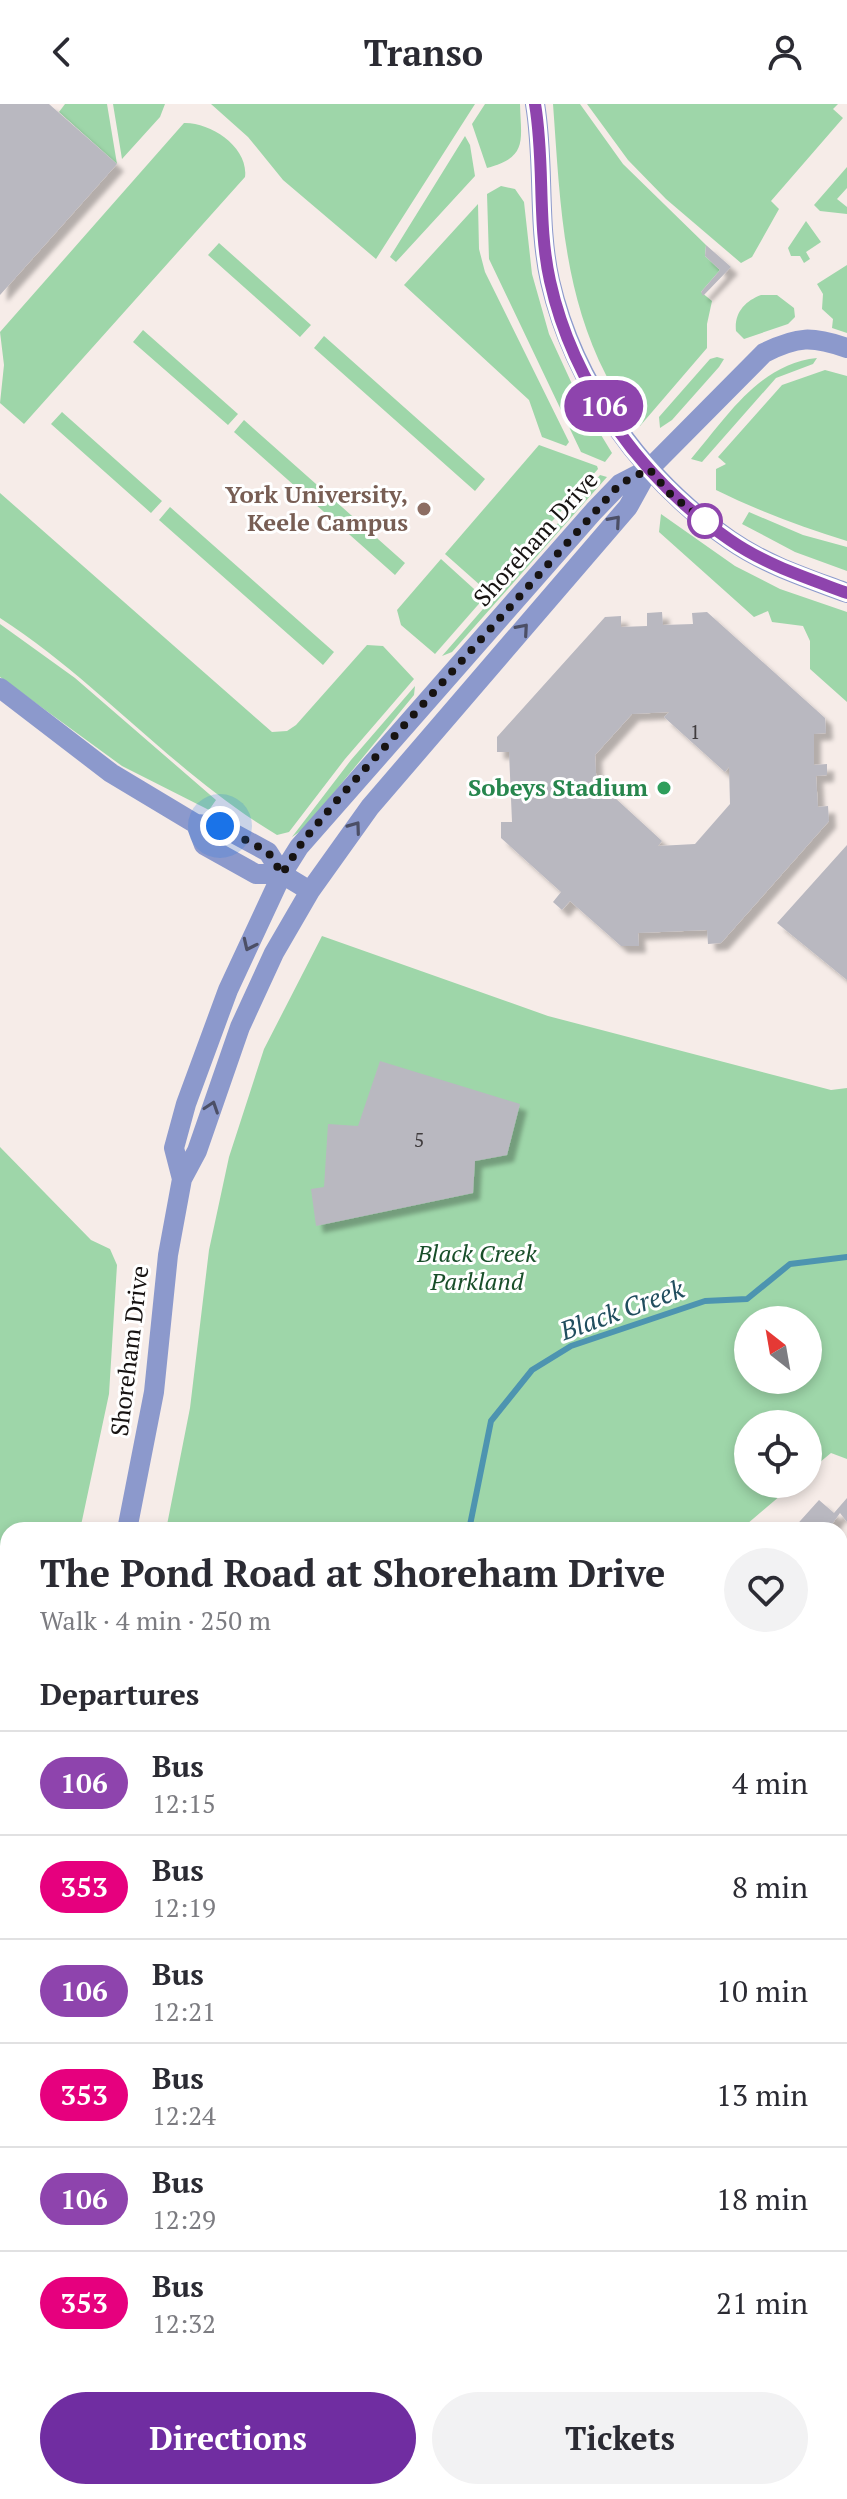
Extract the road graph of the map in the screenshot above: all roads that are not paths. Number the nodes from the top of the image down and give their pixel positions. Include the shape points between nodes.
1 (535, 104) edge
2 (847, 348) edge
3 (649, 469) junction
4 (847, 593) edge
5 (0, 688) edge
6 (282, 874) junction
7 (310, 891) junction
8 (182, 1179) junction
9 (129, 1522) edge

1 - 3 street via 549,278 563,325 593,390
2 - 3 street via 808,337 764,353
3 - 4 street via 671,495 732,542 780,568
3 - 6 street, Shoreham Drive via 620,484 594,511 339,798
7 -> 3 street, Shoreham Drive via 370,807 628,507
5 - 6 street via 111,773 196,824 220,826 268,852
6 - 7 street
6 -> 8 street, Shoreham Drive via 228,990 186,1104 174,1148
8 -> 7 street, Shoreham Drive via 197,1151 240,1027
8 - 9 street, Shoreham Drive via 154,1392

